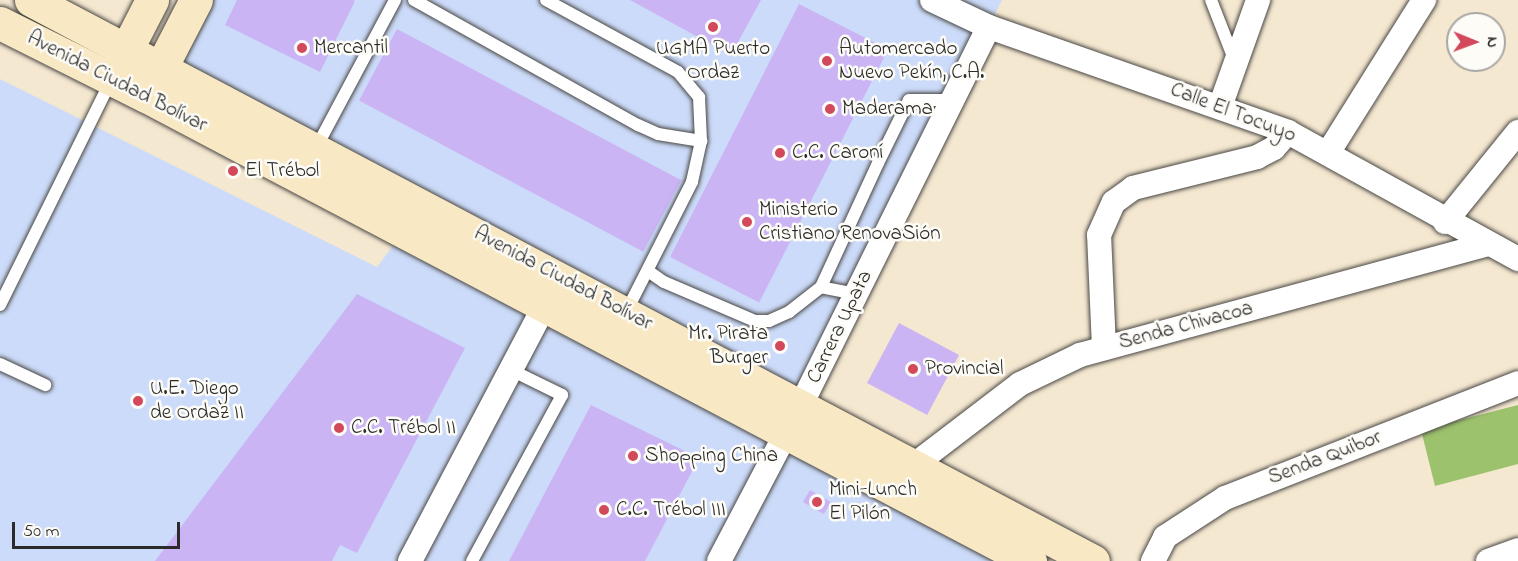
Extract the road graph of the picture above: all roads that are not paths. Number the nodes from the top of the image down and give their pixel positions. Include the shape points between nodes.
1 (31, 0) edge
2 (152, 0) edge
3 (196, 0) edge
4 (395, 0) edge
5 (414, 0) edge
6 (546, 0) edge
7 (932, 0) edge
8 (1211, 0) edge
9 (1258, 0) edge
10 (1424, 0) edge
11 (0, 23) edge
12 (989, 27) junction
13 (126, 51) junction
14 (1235, 60) junction
15 (111, 80) junction
16 (153, 82) junction
17 (952, 100) junction
18 (1220, 107) junction
19 (1288, 132) junction
20 (1518, 132) edge
21 (701, 141) junction
22 (315, 149) junction
23 (1328, 153) junction
24 (1444, 222) junction
25 (1485, 244) junction
26 (1518, 259) edge
27 (648, 271) junction
28 (821, 287) junction
29 (856, 294) junction
30 (0, 305) edge
31 (545, 305) junction
32 (626, 312) junction
33 (1104, 348) junction
34 (0, 364) edge
35 (511, 369) junction
36 (1518, 383) edge
37 (45, 385) dead end
38 (794, 418) junction
39 (914, 465) junction
40 (1518, 550) edge
41 (410, 561) edge
42 (472, 561) edge
43 (719, 561) edge
44 (1030, 561) edge
45 (1093, 561) edge
46 (1153, 561) edge
47 (1488, 561) edge

1 - 13 street, Avenida Ciudad Bolívar
2 - 13 street
3 - 16 street
4 - 22 lane
5 - 21 lane via 638,125 658,134
6 - 21 lane via 688,79 701,108
7 - 12 street, Calle El Tocuyo
8 - 14 lane
9 - 14 street
10 - 23 street
11 - 15 street, Avenida Ciudad Bolívar
12 - 17 street, Carrera Upata
12 - 18 street, Calle El Tocuyo
13 - 15 street
13 - 16 street, Avenida Ciudad Bolívar
14 - 18 street
15 - 16 street, Avenida Ciudad Bolívar
15 - 30 lane
16 - 22 street, Avenida Ciudad Bolívar
16 - 31 street, Avenida Ciudad Bolívar
17 - 28 lane via 909,100
17 - 29 street, Carrera Upata
18 - 19 street, Calle El Tocuyo
19 - 23 street, Calle El Tocuyo
19 - 33 street via 1274,148 1257,157 1133,188 1114,202 1099,235
20 - 24 street
21 - 27 lane via 692,182
22 - 32 street, Avenida Ciudad Bolívar
23 - 24 street, Calle El Tocuyo
24 - 25 street, Calle El Tocuyo
25 - 26 street, Calle El Tocuyo
25 - 33 street, Senda Chivacoa
27 - 28 lane via 683,291 755,321 769,321 789,312
27 - 32 lane
28 - 29 lane
29 - 38 street, Carrera Upata
31 - 35 street
31 - 38 street, Avenida Ciudad Bolívar
32 - 38 street, Avenida Ciudad Bolívar
33 - 39 street, Senda Chivacoa via 1043,370
34 - 37 lane
35 - 41 street
35 - 42 lane via 562,395
36 - 46 street, Senda Quibor via 1225,498 1165,537
38 - 39 street, Avenida Ciudad Bolívar
38 - 43 street, Carrera Upata
38 - 44 street, Avenida Ciudad Bolívar
39 - 45 street, Avenida Ciudad Bolívar
40 - 47 street

